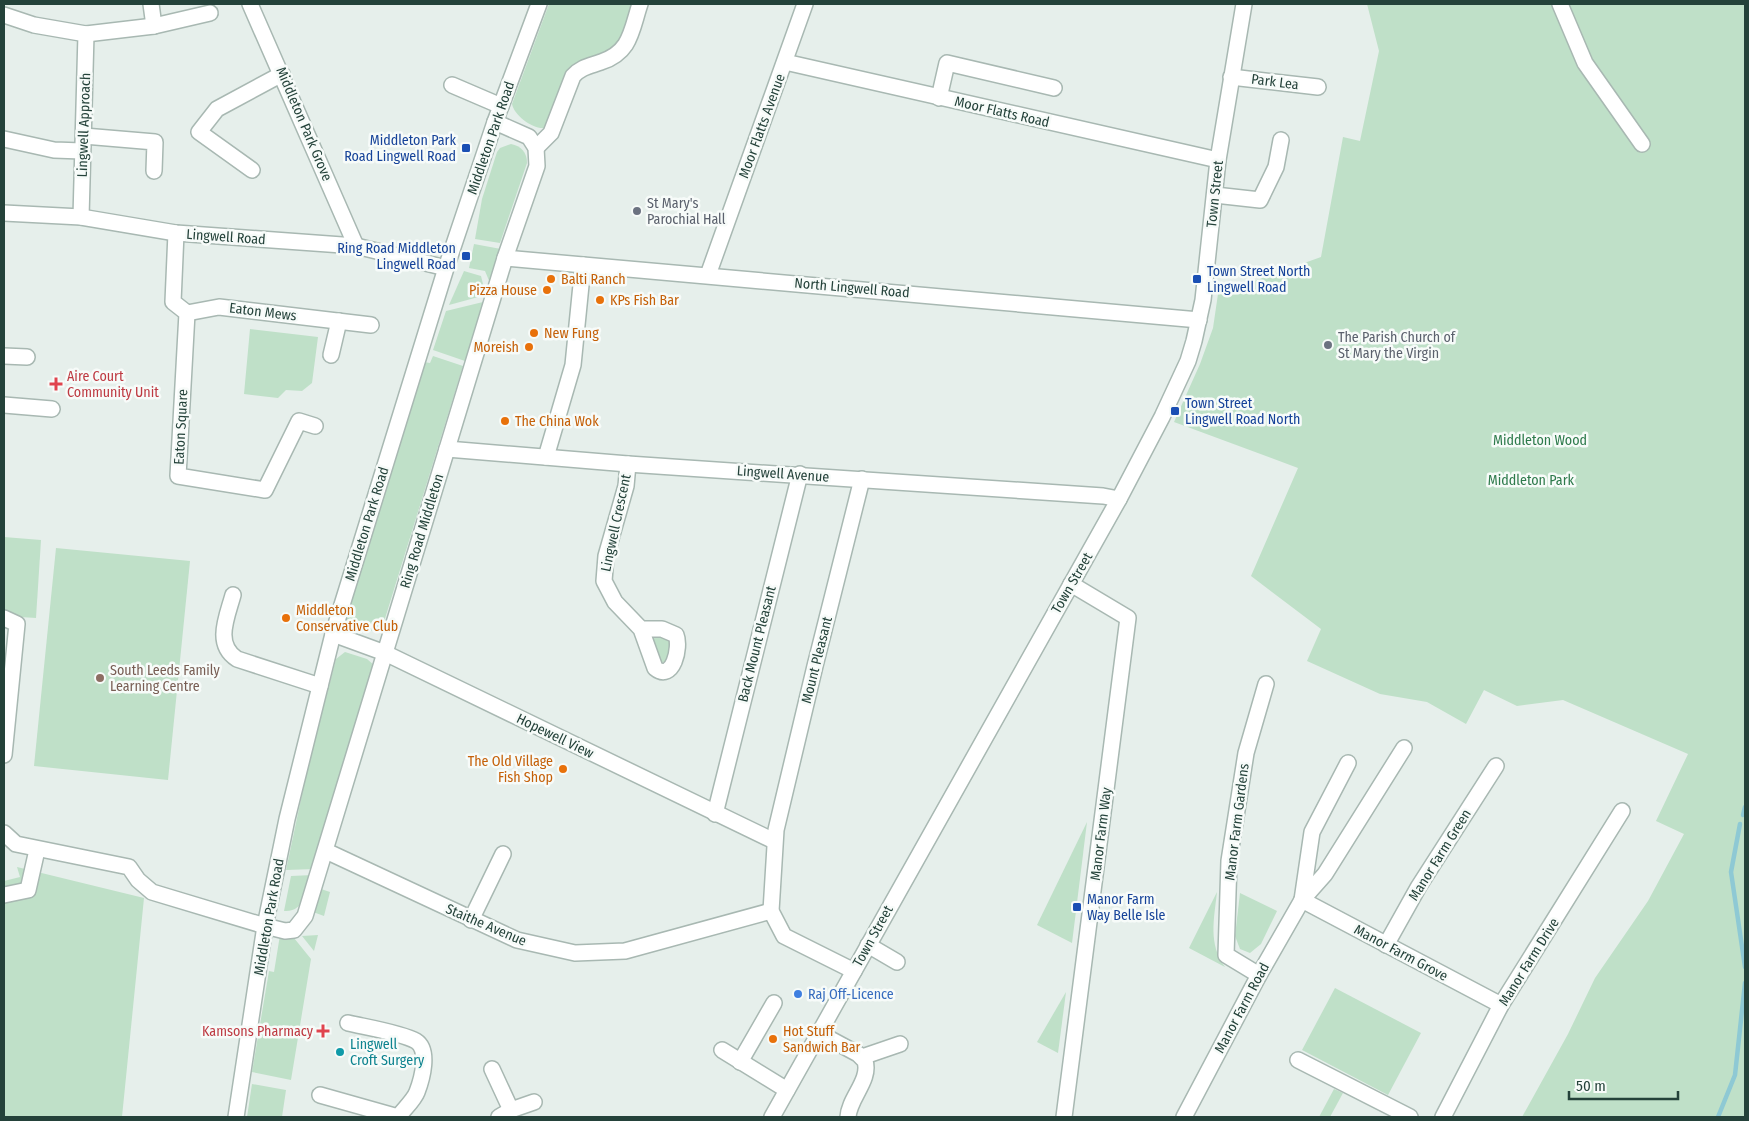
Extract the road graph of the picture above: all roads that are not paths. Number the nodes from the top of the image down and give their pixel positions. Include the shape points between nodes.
1 (151, 4) edge
2 (250, 4) edge
3 (539, 4) edge
4 (640, 4) edge
5 (805, 4) edge
6 (1244, 4) edge
7 (1560, 4) edge
8 (210, 12) dead end
9 (4, 15) edge
10 (154, 26) junction
11 (86, 34) junction
12 (785, 62) junction
13 (282, 74) junction
14 (1231, 77) junction
15 (452, 86) dead end
16 (1318, 87) dead end
17 (1054, 88) dead end
18 (939, 98) junction
19 (501, 106) junction
20 (495, 122) junction
21 (4, 139) edge
22 (1281, 140) dead end
23 (83, 143) junction
24 (1642, 144) dead end
25 (536, 148) junction
26 (1218, 160) junction
27 (252, 170) dead end
28 (154, 171) dead end
29 (1215, 195) junction
30 (4, 213) edge
31 (81, 217) junction
32 (176, 233) junction
33 (356, 246) junction
34 (505, 258) junction
35 (583, 265) junction
36 (446, 268) junction
37 (708, 275) junction
38 (188, 313) junction
39 (1199, 320) junction
40 (339, 321) junction
41 (371, 324) dead end
42 (331, 355) dead end
43 (4, 356) edge
44 (27, 357) dead end
45 (4, 405) edge
46 (52, 409) dead end
47 (315, 426) dead end
48 (447, 449) junction
49 (546, 457) junction
50 (628, 464) junction
51 (800, 474) junction
52 (862, 479) junction
53 (1120, 499) junction
54 (1071, 584) junction
55 (233, 595) dead end
56 (4, 618) edge
57 (641, 629) dead end
58 (333, 634) junction
59 (385, 653) junction
60 (1266, 684) dead end
61 (320, 686) junction
62 (1404, 748) dead end
63 (4, 755) edge
64 (1348, 763) dead end
65 (1496, 766) dead end
66 (1622, 811) dead end
67 (715, 814) junction
68 (4, 833) edge
69 (774, 842) junction
70 (37, 850) junction
71 (326, 851) junction
72 (503, 854) dead end
73 (4, 895) edge
74 (1302, 900) junction
75 (771, 911) junction
76 (471, 920) junction
77 (265, 926) junction
78 (1386, 945) junction
79 (868, 946) junction
80 (898, 962) dead end
81 (854, 971) junction
82 (1259, 975) junction
83 (774, 1003) dead end
84 (1501, 1006) junction
85 (348, 1023) dead end
86 (819, 1033) junction
87 (900, 1044) dead end
88 (722, 1050) dead end
89 (862, 1057) junction
90 (1298, 1060) dead end
91 (740, 1062) junction
92 (492, 1069) dead end
93 (787, 1090) junction
94 (320, 1095) dead end
95 (534, 1102) dead end
96 (505, 1114) edge
97 (236, 1117) edge
98 (399, 1117) edge
99 (772, 1117) edge
100 (848, 1117) edge
101 (1064, 1117) edge
102 (1184, 1117) edge
103 (1410, 1117) edge
104 (1443, 1117) edge

1 - 10 street
2 - 13 street, Middleton Park Grove
3 - 19 street, Middleton Park Road
4 - 25 street via 625,48 615,58 579,69 573,76 551,132
5 - 12 street, Moor Flatts Avenue
6 - 14 street, Town Street
7 - 24 street via 1585,63
8 - 10 street
9 - 11 street via 34,25
10 - 11 street
11 - 23 street, Lingwell Approach
12 - 18 street, Moor Flatts Road
12 - 37 street, Moor Flatts Avenue
13 - 27 street via 217,109 198,132
13 - 33 street, Middleton Park Grove
14 - 16 street, Park Lea
14 - 26 street, Town Street
15 - 19 street
17 - 18 street via 947,63
18 - 26 street, Moor Flatts Road
19 - 20 street, Middleton Park Road
20 - 25 street via 529,137
20 - 36 street, Middleton Park Road
21 - 23 street via 54,150
22 - 29 street via 1276,167 1260,200
23 - 28 street via 155,142
23 - 31 street, Lingwell Approach
25 - 34 street, Ring Road Middleton via 537,166
26 - 29 street, Town Street
29 - 39 street, Town Street
30 - 31 street, Lingwell Road
31 - 32 street, Lingwell Road
32 - 33 street, Lingwell Road
32 - 38 street via 173,302
33 - 36 street, Lingwell Road
34 - 35 street, North Lingwell Road
34 - 48 street, Ring Road Middleton
35 - 37 street, North Lingwell Road
35 - 49 street via 574,365
36 - 58 street, Middleton Park Road
37 - 39 street, North Lingwell Road
38 - 40 street, Eaton Mews via 219,307
38 - 47 street, Eaton Square via 178,476 265,490 298,421
39 - 53 street, Town Street via 1188,361
40 - 41 street, Eaton Mews
40 - 42 street
43 - 44 street
45 - 46 street
48 - 49 street, Lingwell Avenue
48 - 59 street, Ring Road Middleton
49 - 50 street, Lingwell Avenue
50 - 51 street, Lingwell Avenue
50 - 57 street, Lingwell Crescent via 626,486 606,556 604,581 616,602
51 - 52 street, Lingwell Avenue
51 - 67 street, Back Mount Pleasant
52 - 53 street, Lingwell Avenue
52 - 69 street, Mount Pleasant
53 - 54 street, Town Street
54 - 79 street, Town Street
54 - 101 street, Manor Farm Way via 1128,618
55 - 61 street via 223,636 231,655 236,660
56 - 63 street via 17,624
58 - 59 street, Hopewell View
58 - 61 street, Middleton Park Road
59 - 67 street, Hopewell View
59 - 71 street, Ring Road Middleton
60 - 82 street, Manor Farm Gardens via 1246,753 1229,861 1226,955
61 - 77 street, Middleton Park Road
62 - 74 street via 1325,874
64 - 74 street via 1312,832
65 - 78 street, Manor Farm Green via 1423,879
66 - 84 street, Manor Farm Drive
67 - 69 street, Hopewell View
68 - 70 street via 16,844
69 - 75 street, Mount Pleasant
70 - 73 street via 28,890
70 - 77 street via 130,867 138,880 152,892
71 - 76 street, Staithe Avenue
71 - 77 street, Ring Road Middleton via 305,916 294,930
72 - 76 street
74 - 78 street, Manor Farm Grove
74 - 82 street, Manor Farm Road
75 - 76 street, Staithe Avenue via 625,951 575,954 517,940
75 - 81 street via 784,936
77 - 97 street, Middleton Park Road
78 - 84 street, Manor Farm Grove
79 - 80 street
79 - 81 street, Town Street
81 - 86 street, Town Street
82 - 102 street, Manor Farm Road
83 - 91 street
84 - 104 street, Manor Farm Drive
85 - 98 street via 410,1039 420,1045 424,1055 417,1093
86 - 89 street
86 - 93 street, Town Street
87 - 89 street
88 - 91 street
89 - 100 street via 866,1070
90 - 103 street
91 - 93 street
92 - 96 street
93 - 99 street, Town Street
94 - 98 street
95 - 96 street

